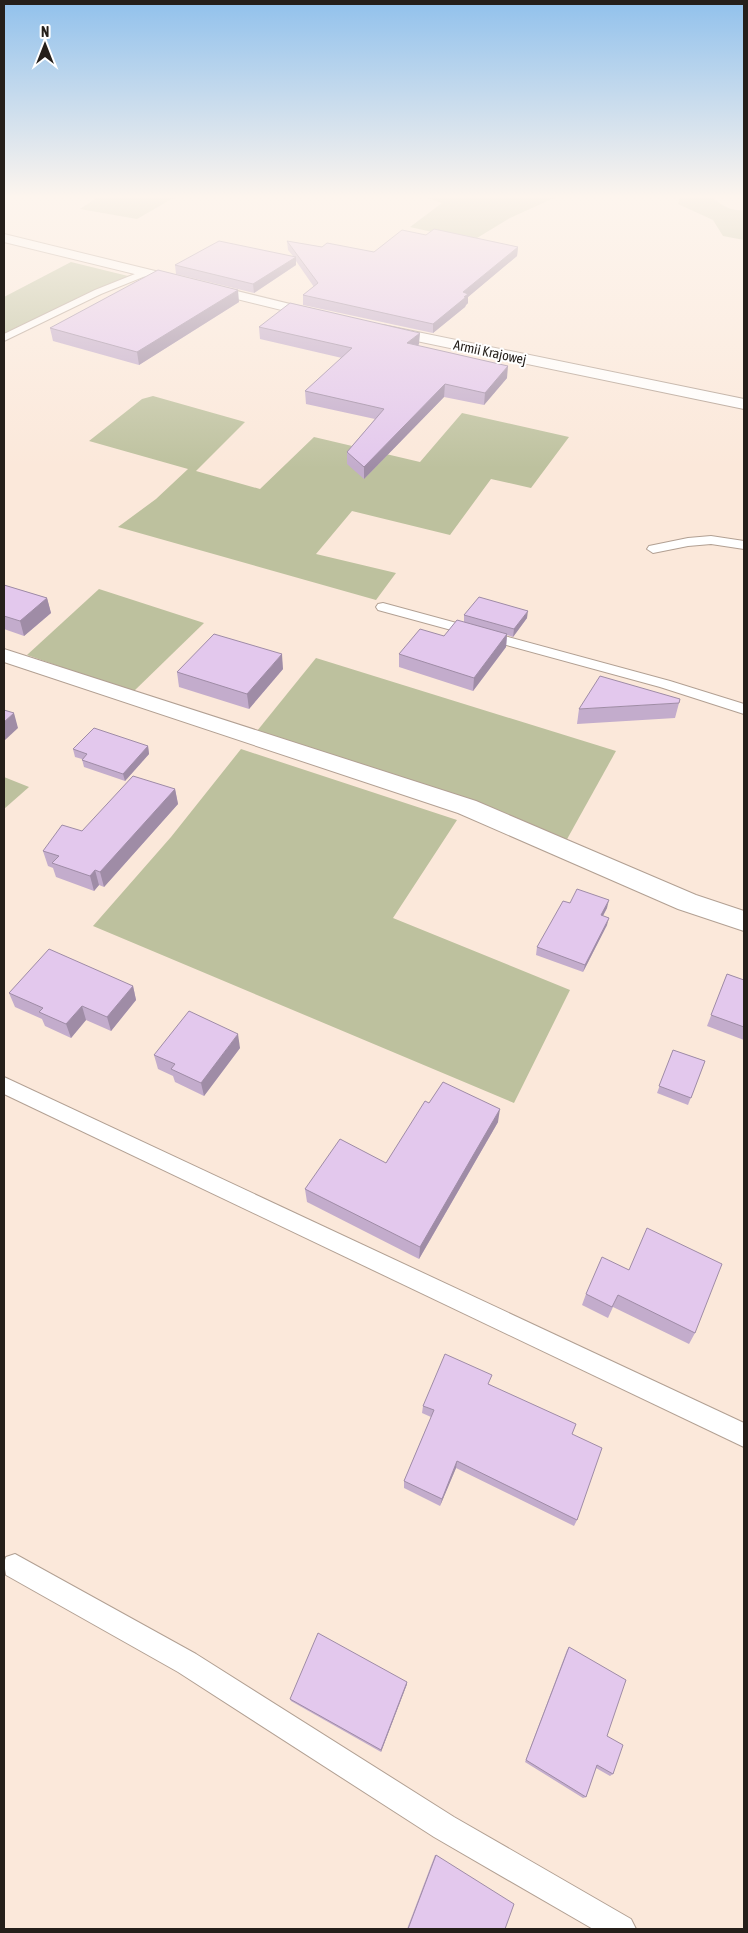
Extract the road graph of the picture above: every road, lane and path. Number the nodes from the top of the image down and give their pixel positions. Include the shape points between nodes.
1 (110, 287) edge
2 (204, 287) edge
3 (335, 319) edge
4 (373, 328) edge
5 (4, 338) edge
6 (744, 404) edge
7 (744, 545) edge
8 (653, 549) dead end
9 (383, 607) dead end
10 (4, 656) edge
11 (744, 709) edge
12 (744, 921) edge
13 (4, 1085) edge
14 (744, 1435) edge
15 (15, 1566) dead end
16 (621, 1929) edge

1 - 5 lane
2 - 3 street
4 - 6 street, Armii Krajowej
7 - 8 lane via 711,540
9 - 11 lane
10 - 12 street via 467,807 687,902
13 - 14 lane
15 - 16 lane via 187,1663 444,1826

